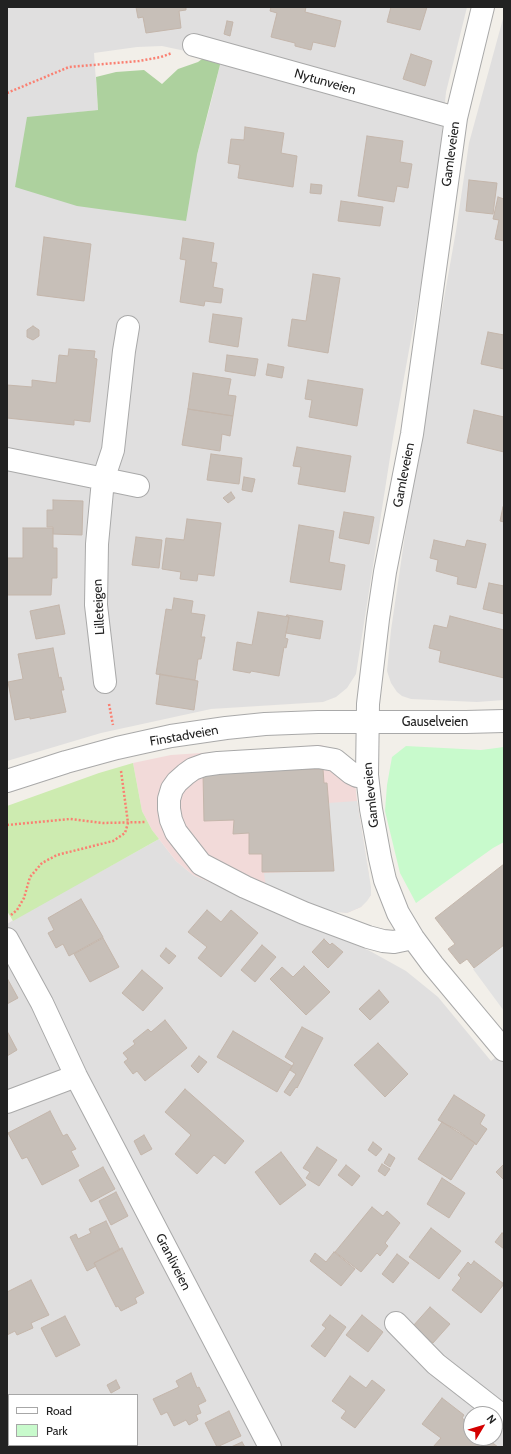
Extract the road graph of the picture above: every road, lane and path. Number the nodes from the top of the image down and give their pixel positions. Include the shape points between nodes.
1 (483, 7) edge
2 (194, 45) joint
3 (7, 93) edge
4 (456, 118) junction
5 (128, 327) dead end
6 (7, 459) edge
7 (104, 480) junction
8 (138, 486) dead end
9 (105, 682) joint
10 (504, 721) edge
11 (367, 722) junction
12 (113, 726) dead end
13 (121, 769) dead end
14 (367, 775) junction
15 (7, 781) edge
16 (128, 823) junction
17 (7, 825) edge
18 (7, 918) edge
19 (413, 938) junction
20 (7, 939) edge
21 (504, 1050) edge
22 (76, 1076) junction
23 (7, 1102) edge
24 (396, 1323) dead end
25 (504, 1418) edge
26 (270, 1447) edge

1 - 4 street, Gamleveien
2 - 3 path via 161,57 139,61 69,67
2 - 4 street, Nytunveien
4 - 11 street, Gamleveien via 412,434 378,619
5 - 7 street, Lilleteigen via 113,450
6 - 7 street
7 - 8 street
7 - 9 street, Lilleteigen via 97,544 96,606
9 - 12 path
10 - 11 street, Gauselveien
11 - 14 street, Gamleveien
11 - 15 street, Finstadveien via 265,724 171,736 90,755
13 - 16 path
14 - 19 street, Gamleveien via 375,838 385,880 398,913
14 - 19 street via 357,776 335,760 318,757 204,765 186,774 172,790 169,809 171,820 176,832 201,864 245,887 343,929 383,941 394,942
16 - 17 path via 70,819
16 - 18 path via 125,834 113,841 57,854 42,863 30,877 24,898 17,910
19 - 21 street, Gamleveien
20 - 22 street, Granliveien via 42,1003
22 - 23 street
22 - 26 street, Granliveien
24 - 25 street via 436,1364

